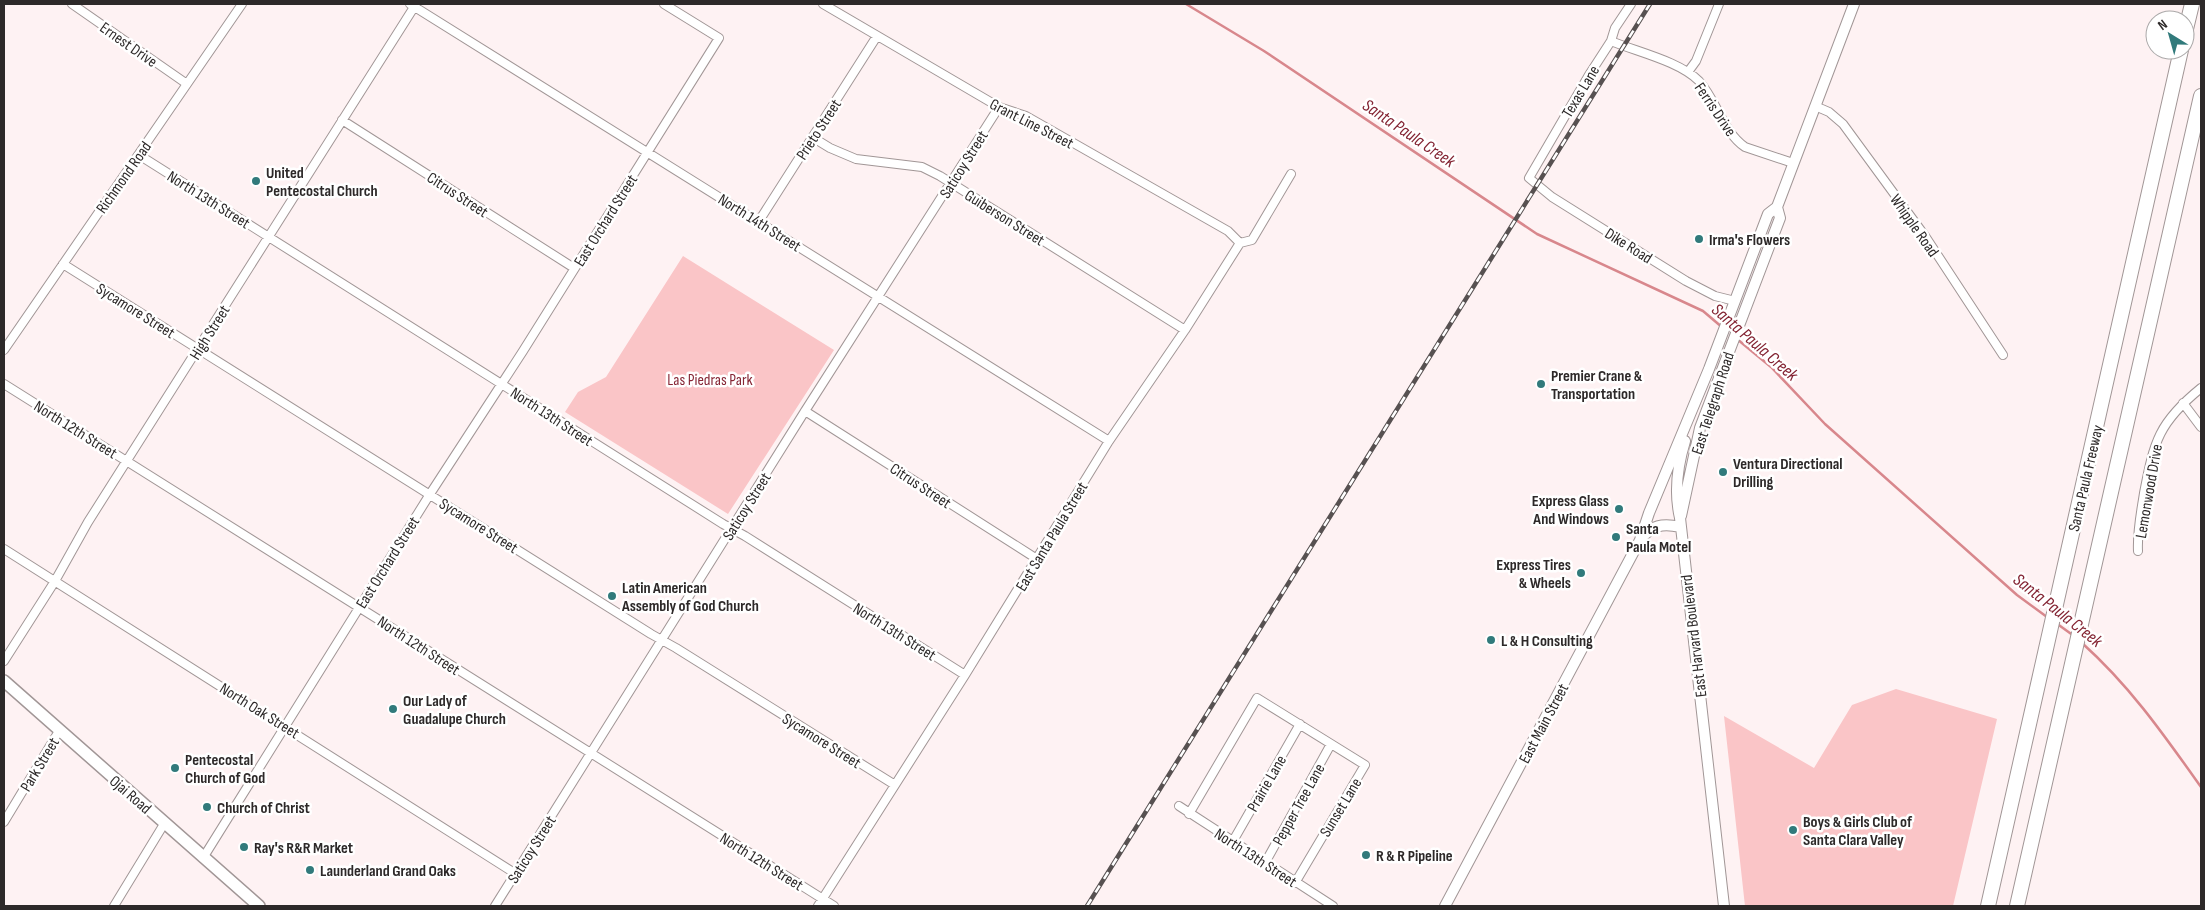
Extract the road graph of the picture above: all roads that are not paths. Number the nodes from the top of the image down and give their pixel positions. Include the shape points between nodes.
1 (72, 4) edge
2 (242, 4) edge
3 (664, 4) edge
4 (823, 4) edge
5 (1630, 4) edge
6 (1719, 4) edge
7 (1854, 4) edge
8 (413, 5) edge
9 (877, 36) junction
10 (1611, 41) junction
11 (2179, 60) edge
12 (1688, 72) junction
13 (187, 84) junction
14 (2201, 96) edge
15 (1815, 106) junction
16 (999, 107) junction
17 (342, 120) junction
18 (812, 137) junction
19 (648, 152) junction
20 (139, 154) junction
21 (1793, 163) junction
22 (1291, 174) dead end
23 (1529, 178) joint
24 (952, 183) junction
25 (1777, 207) junction
26 (759, 221) junction
27 (268, 237) junction
28 (1240, 243) junction
29 (64, 264) junction
30 (574, 268) junction
31 (878, 296) junction
32 (1733, 305) junction
33 (1185, 330) junction
34 (198, 349) junction
35 (4, 350) edge
36 (2003, 355) dead end
37 (1709, 369) junction
38 (501, 383) junction
39 (4, 384) edge
40 (2201, 388) edge
41 (2183, 403) junction
42 (805, 411) junction
43 (2201, 427) edge
44 (1109, 441) junction
45 (127, 461) junction
46 (1662, 482) joint
47 (430, 494) junction
48 (1680, 522) junction
49 (732, 529) junction
50 (1640, 540) junction
51 (4, 549) edge
52 (2138, 550) dead end
53 (1037, 559) junction
54 (55, 581) junction
55 (359, 607) junction
56 (663, 641) junction
57 (4, 661) edge
58 (965, 675) junction
59 (4, 681) edge
60 (1300, 724) junction
61 (286, 726) junction
62 (59, 731) junction
63 (1331, 744) junction
64 (590, 753) junction
65 (895, 785) junction
66 (1179, 806) dead end
67 (1190, 814) junction
68 (4, 822) edge
69 (164, 824) junction
70 (1233, 841) junction
71 (203, 858) junction
72 (1265, 863) junction
73 (516, 874) junction
74 (1295, 883) junction
75 (822, 899) junction
76 (114, 906) edge
77 (259, 906) edge
78 (495, 906) edge
79 (818, 906) edge
80 (834, 906) edge
81 (1333, 906) edge
82 (1445, 906) edge
83 (1724, 906) edge
84 (1988, 906) edge
85 (2017, 906) edge

1 - 13 street, Ernest Drive
2 - 13 street, Richmond Road
3 - 19 street, East Orchard Street via 719,38
4 - 9 street, Grant Line Street
5 - 10 street, Texas Lane
6 - 12 street via 1696,61
7 - 15 main road, East Telegraph Road
8 - 17 street, High Street
8 - 19 street, North 14th Street
9 - 16 street, Grant Line Street
9 - 18 street, Prieto Street
10 - 12 street, Ferris Drive
10 - 23 street, Texas Lane
11 - 84 highway, Santa Paula Freeway
12 - 21 street, Ferris Drive via 1709,95 1740,143
13 - 20 street, Richmond Road
14 - 85 highway, Santa Paula Freeway
15 - 21 main road, East Telegraph Road
15 - 36 street, Whipple Road via 1829,112 1843,124 1925,236
16 - 24 street, Saticoy Street
16 - 28 street, Grant Line Street via 1026,116 1228,231
17 - 27 street, High Street
17 - 30 street, Citrus Street
18 - 24 street, Guiberson Street via 856,159 922,167
18 - 26 street, Prieto Street
19 - 26 street, North 14th Street
19 - 30 street, East Orchard Street
20 - 27 street, North 13th Street
20 - 29 street, Richmond Road
21 - 25 main road, East Telegraph Road
22 - 28 street, East Santa Paula Street via 1252,240
23 - 32 street, Dike Road via 1552,197 1686,281
24 - 31 street, Saticoy Street
24 - 33 street, Guiberson Street
25 - 32 main road, East Telegraph Road via 1768,214
25 - 48 main road, East Telegraph Road via 1780,218 1700,428
26 - 31 street, North 14th Street
27 - 34 street, High Street
27 - 38 street, North 13th Street
28 - 33 street, East Santa Paula Street
29 - 34 street, Sycamore Street
29 - 35 street, Richmond Road
30 - 38 street, East Orchard Street
31 - 42 street, Saticoy Street
31 - 44 street, North 14th Street
32 - 37 main road, East Telegraph Road
33 - 44 street, East Santa Paula Street
34 - 45 street, High Street
34 - 47 street, Sycamore Street
37 - 46 main road, East Telegraph Road
37 - 48 main road, East Harvard Boulevard via 1680,459 1676,489
38 - 47 street, East Orchard Street
38 - 49 street, North 13th Street
39 - 45 street, North 12th Street
40 - 41 street, Lemonwood Drive
41 - 43 street
41 - 52 street, Lemonwood Drive via 2163,426 2153,448 2137,532
42 - 49 street, Saticoy Street
42 - 53 street, Citrus Street
44 - 53 street, East Santa Paula Street
45 - 54 street, High Street
45 - 55 street, North 12th Street
46 - 50 main road, East Main Street
47 - 55 street, East Orchard Street
47 - 56 street, Sycamore Street
48 - 50 main road, East Main Street via 1648,530
48 - 83 main road, East Harvard Boulevard
49 - 56 street, Saticoy Street
49 - 58 street, North 13th Street
50 - 82 main road, East Main Street
51 - 54 street, North Oak Street
53 - 58 street, East Santa Paula Street
54 - 57 street, High Street
54 - 61 street, North Oak Street
55 - 61 street, East Orchard Street
55 - 64 street, North 12th Street
56 - 64 street, Saticoy Street
56 - 65 street, Sycamore Street
58 - 65 street, East Santa Paula Street
59 - 62 main road, Ojai Road
60 - 63 street
60 - 67 street via 1257,698
60 - 70 street, Prairie Lane
61 - 71 street, East Orchard Street
61 - 73 street, North Oak Street
62 - 68 street, Park Street
62 - 69 main road, Ojai Road
63 - 72 street, Pepper Tree Lane
63 - 74 street, Sunset Lane via 1365,765
64 - 73 street, Saticoy Street
64 - 75 street, North 12th Street
65 - 75 street, East Santa Paula Street
66 - 67 street, North 13th Street
67 - 70 street, North 13th Street
69 - 71 main road, Ojai Road
69 - 76 street
70 - 72 street, North 13th Street
71 - 77 main road, Ojai Road
72 - 74 street, North 13th Street
73 - 78 street, Saticoy Street
74 - 81 street, North 13th Street
75 - 79 street, East Santa Paula Street
75 - 80 street, North 12th Street

